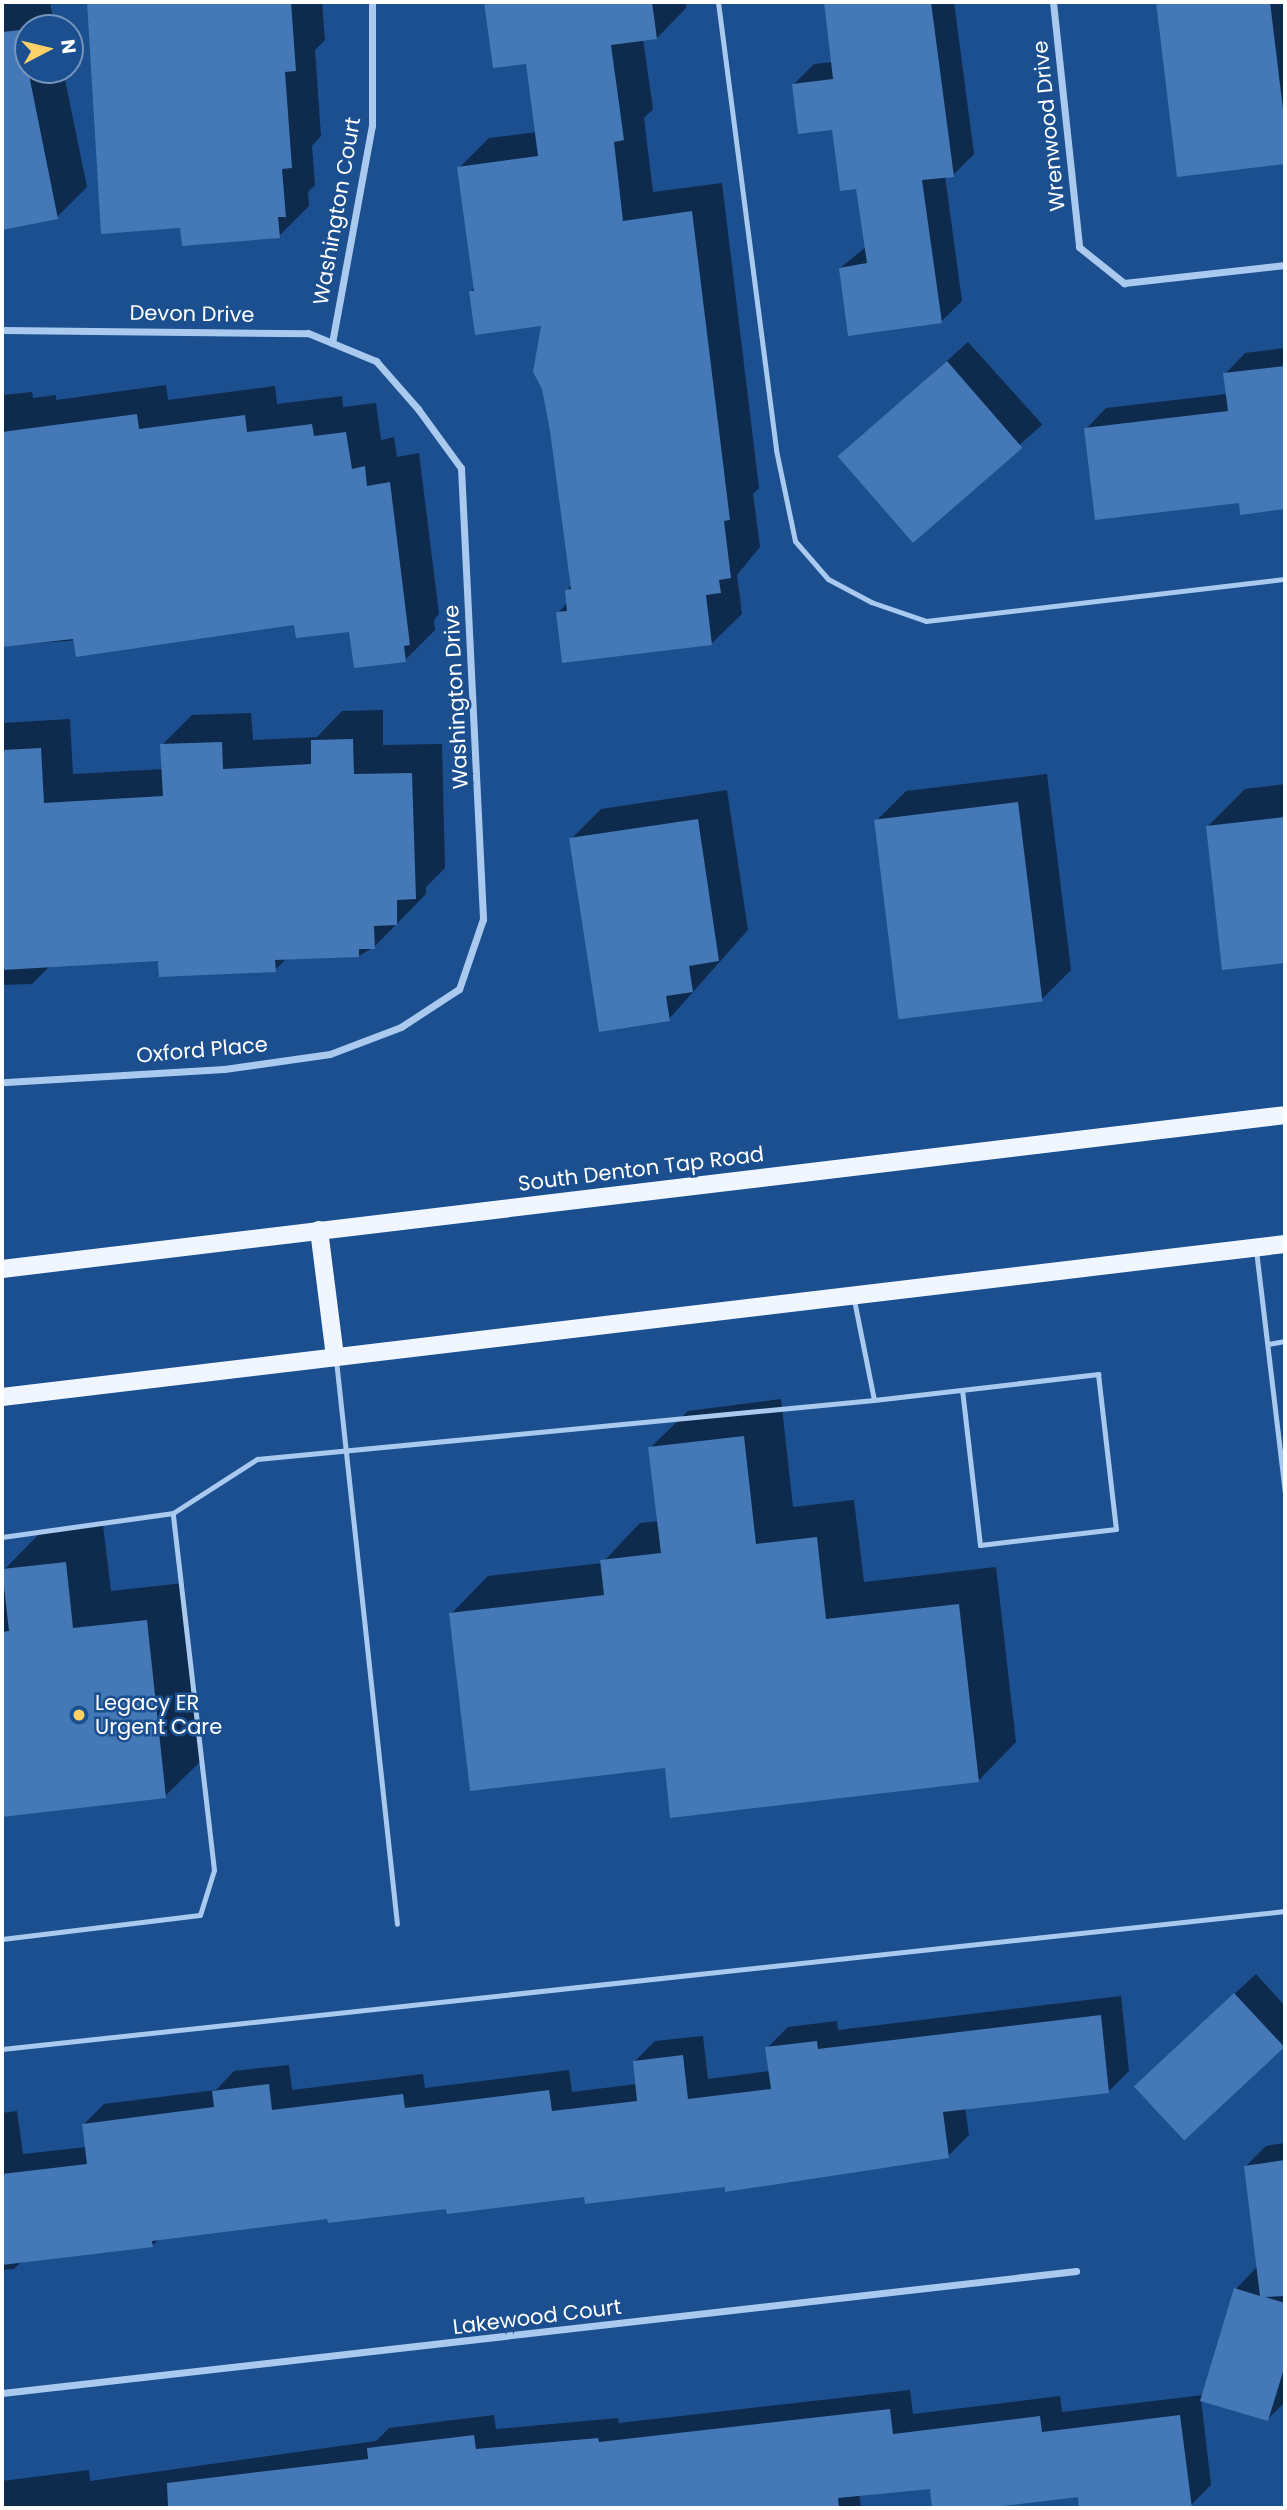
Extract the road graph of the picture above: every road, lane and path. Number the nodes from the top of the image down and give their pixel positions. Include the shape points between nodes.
1 (372, 2) edge
2 (718, 2) edge
3 (1053, 2) edge
4 (1285, 265) edge
5 (2, 330) edge
6 (332, 343) junction
7 (376, 361) joint
8 (1285, 579) edge
9 (401, 1027) joint
10 (2, 1082) edge
11 (1285, 1115) edge
12 (319, 1230) junction
13 (1285, 1244) edge
14 (1256, 1247) junction
15 (2, 1269) edge
16 (853, 1295) junction
17 (1285, 1342) edge
18 (1268, 1343) junction
19 (335, 1357) junction
20 (962, 1390) junction
21 (2, 1397) edge
22 (874, 1400) junction
23 (349, 1449) junction
24 (1285, 1493) edge
25 (173, 1513) junction
26 (2, 1537) edge
27 (1285, 1910) edge
28 (397, 1924) dead end
29 (2, 1939) edge
30 (2, 2049) edge
31 (1076, 2271) dead end
32 (2, 2393) edge

1 - 6 street, Washington Court via 373,127
2 - 8 lane via 776,450 795,541 828,579 871,602 926,621
3 - 4 street, Wrenwood Drive via 1079,247 1124,284
5 - 6 street, Devon Drive via 308,333
6 - 7 street, Devon Drive
7 - 9 street, Washington Drive via 461,468 483,919 459,989
9 - 10 street, Oxford Place via 330,1054 224,1069
11 - 12 main road, South Denton Tap Road
12 - 15 main road, South Denton Tap Road
12 - 19 main road
13 - 14 main road
14 - 16 main road
14 - 18 lane
16 - 19 main road
16 - 22 lane
17 - 18 lane
18 - 24 lane
19 - 21 main road
19 - 23 lane
20 - 20 lane via 1098,1374 1116,1529 980,1545
20 - 22 lane
22 - 23 lane
23 - 25 lane via 257,1460
23 - 28 lane
25 - 26 lane
25 - 29 lane via 214,1870 200,1916
27 - 30 lane
31 - 32 street, Lakewood Court

